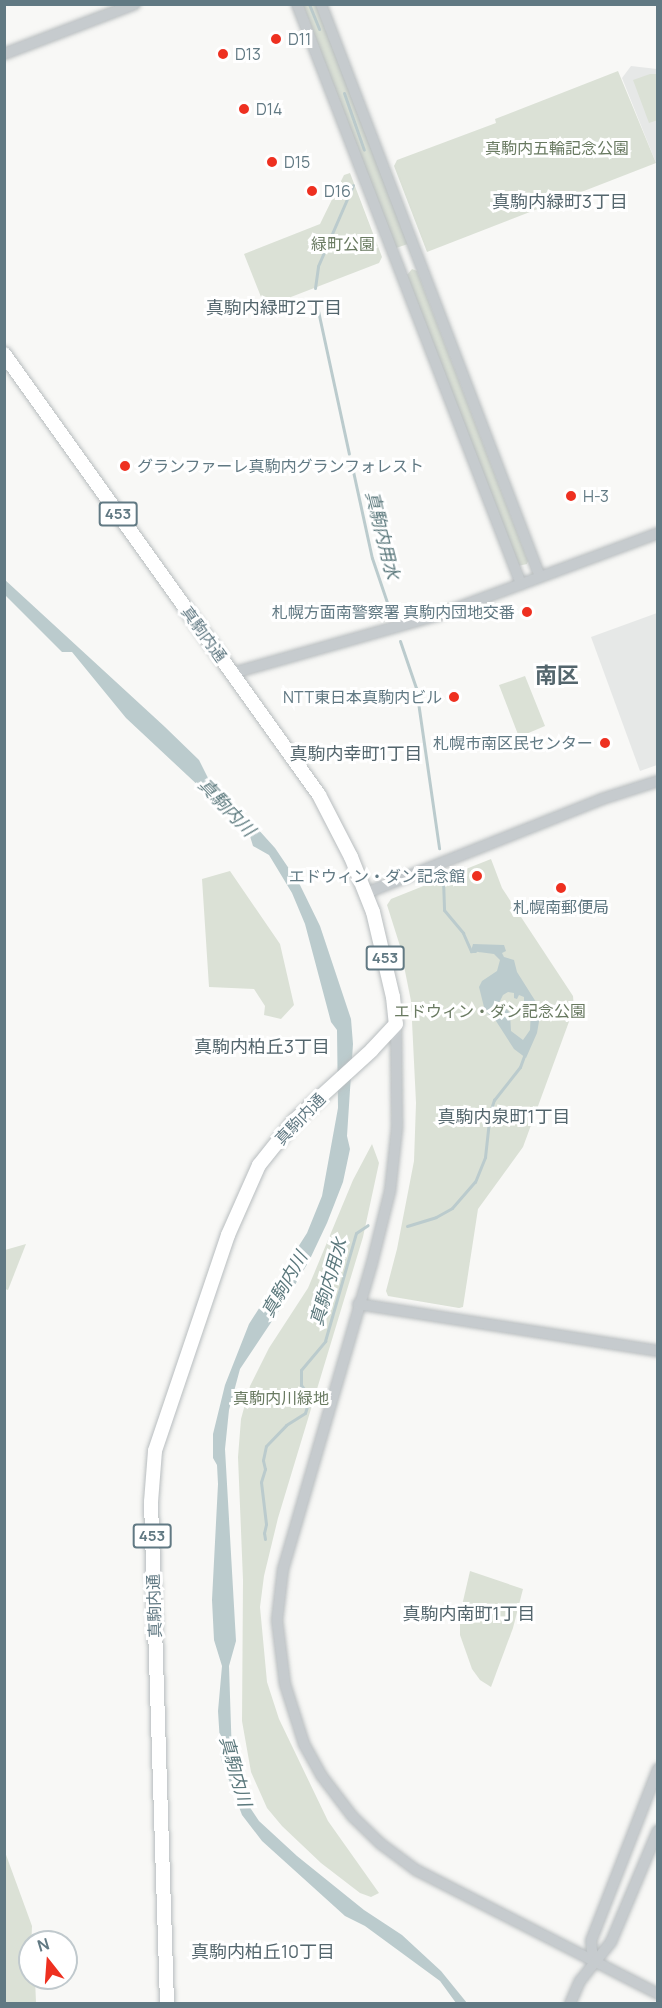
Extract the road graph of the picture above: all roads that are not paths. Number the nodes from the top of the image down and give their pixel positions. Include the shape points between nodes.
1 (135, 4) edge
2 (297, 4) edge
3 (321, 4) edge
4 (4, 54) edge
5 (4, 354) edge
6 (657, 533) edge
7 (540, 577) junction
8 (520, 585) junction
9 (232, 673) junction
10 (657, 781) edge
11 (366, 893) junction
12 (396, 1024) junction
13 (358, 1304) junction
14 (657, 1352) edge
15 (657, 1769) edge
16 (657, 1830) edge
17 (593, 1962) junction
18 (657, 1994) edge
19 (166, 2004) edge
20 (570, 2004) edge

1 - 4 street
2 - 8 street
3 - 7 street
5 - 9 highway, 真駒内通 / 453
6 - 7 street
7 - 8 street
8 - 9 street via 438,615
9 - 11 highway, 真駒内通 / 453 via 319,795
10 - 11 street
11 - 12 highway, 真駒内通 / 453 via 383,949
12 - 13 street via 397,1128 390,1191
12 - 19 highway, 真駒内通 / 453 via 295,1120 258,1165 241,1201 155,1451 151,1502
13 - 14 street
13 - 17 street via 278,1593 285,1684 304,1744 321,1775 353,1817 381,1844 416,1870
15 - 17 street via 591,1941
16 - 17 street via 611,1942
17 - 18 street
17 - 20 street

